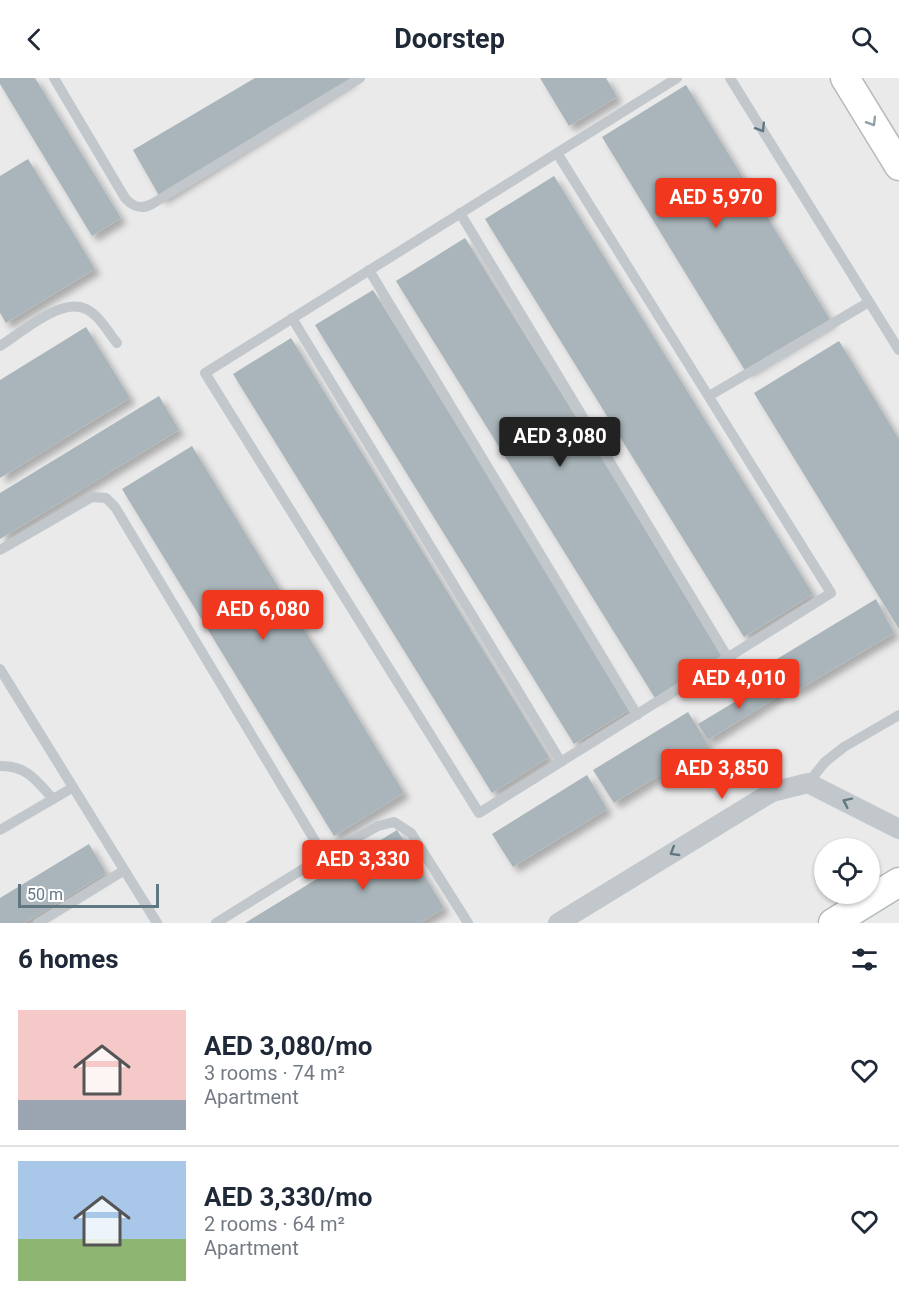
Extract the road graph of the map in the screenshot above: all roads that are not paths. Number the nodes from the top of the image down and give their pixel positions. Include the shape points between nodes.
1 (54, 78) edge
2 (360, 78) edge
3 (677, 78) edge
4 (730, 78) edge
5 (845, 78) edge
6 (557, 153) junction
7 (899, 166) edge
8 (460, 213) junction
9 (369, 270) junction
10 (869, 302) junction
11 (292, 318) junction
12 (117, 343) dead end
13 (0, 346) edge
14 (899, 350) edge
15 (709, 396) junction
16 (0, 550) edge
17 (728, 658) junction
18 (0, 669) edge
19 (11, 687) junction
20 (0, 694) edge
21 (637, 715) junction
22 (899, 715) edge
23 (561, 762) junction
24 (0, 766) edge
25 (808, 783) junction
26 (72, 788) junction
27 (53, 799) junction
28 (899, 829) edge
29 (0, 830) edge
30 (324, 856) junction
31 (123, 871) junction
32 (899, 882) edge
33 (38, 923) edge
34 (157, 923) edge
35 (216, 923) edge
36 (468, 923) edge
37 (558, 923) edge
38 (833, 923) edge

1 - 2 lane via 125,198 140,208
3 - 6 lane
4 -> 10 lane
5 -> 7 main road
6 - 8 lane
6 - 15 lane
8 - 9 lane
8 - 17 lane
9 - 11 lane
9 - 21 lane
10 - 14 lane
10 - 15 lane
11 - 23 lane
11 - 23 lane via 205,373 479,813
12 - 13 lane via 94,315 79,306 70,306 53,312
15 - 17 lane via 831,593
16 - 30 lane via 92,497 106,498 115,507
17 - 21 lane
18 - 19 lane
19 - 20 lane
19 - 26 lane
21 - 23 lane
22 - 25 lane via 844,747
24 - 27 lane via 28,772
28 -> 25 street
25 -> 37 street via 772,792
26 - 27 lane
26 - 31 lane
27 - 29 lane
30 - 35 lane
30 - 36 lane via 378,826 394,822 411,833
31 - 33 lane
31 - 34 lane
32 - 38 main road

